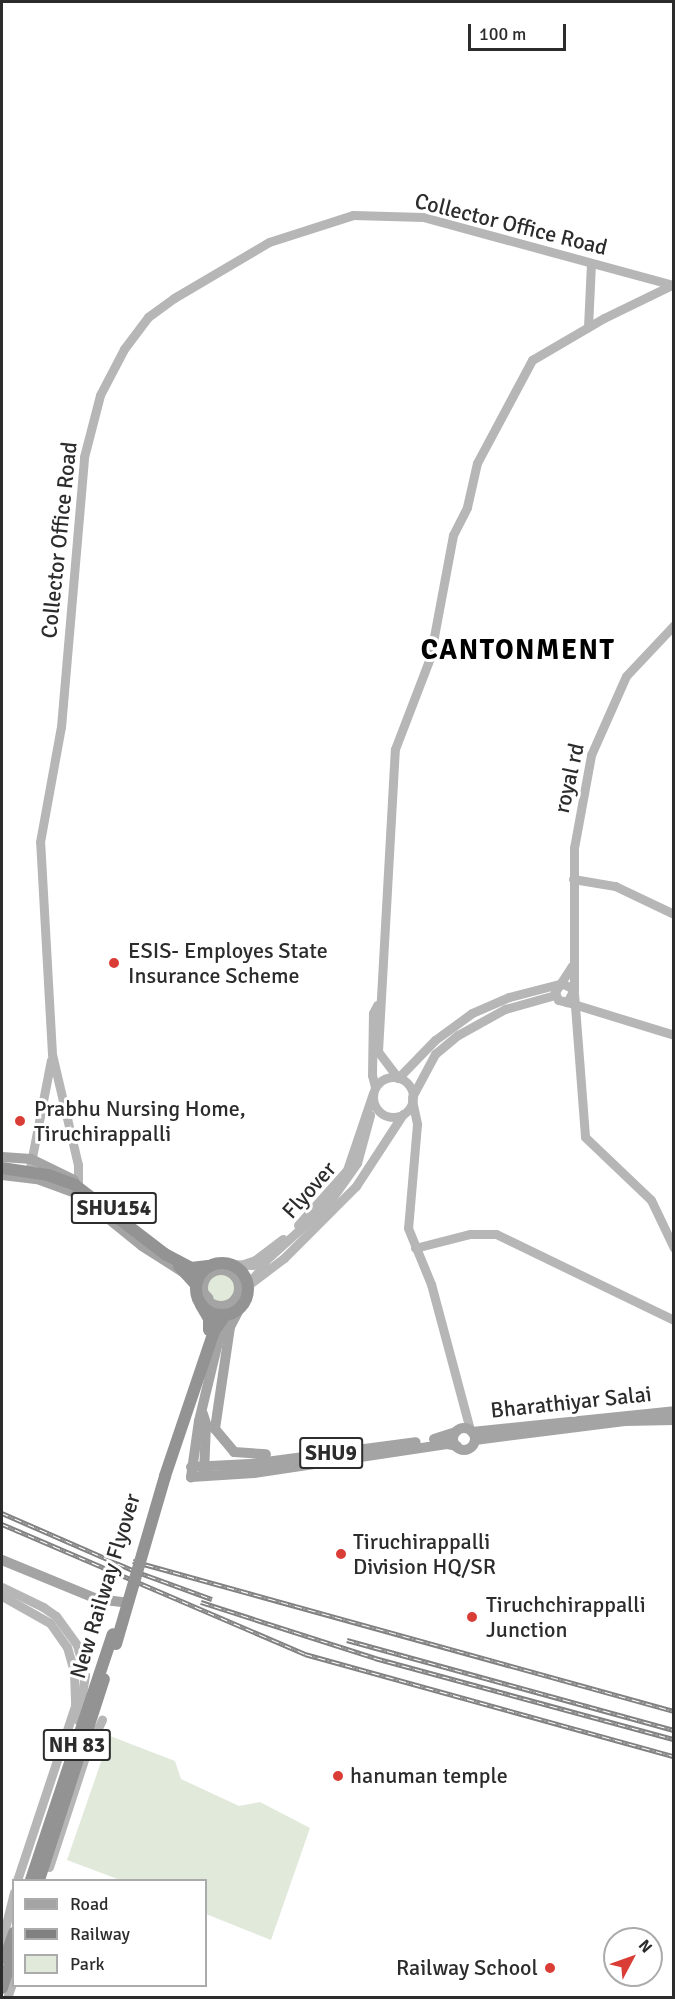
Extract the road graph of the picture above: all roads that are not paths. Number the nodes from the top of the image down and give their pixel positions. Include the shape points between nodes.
1 (591, 263) junction
2 (673, 285) edge
3 (588, 327) junction
4 (674, 625) edge
5 (573, 879) junction
6 (674, 914) edge
7 (573, 964) junction
8 (560, 984) junction
9 (574, 991) junction
10 (555, 995) junction
11 (571, 1004) junction
12 (377, 1005) junction
13 (674, 1035) edge
14 (52, 1054) junction
15 (398, 1078) junction
16 (374, 1094) junction
17 (412, 1099) junction
18 (376, 1114) junction
19 (402, 1114) junction
20 (2, 1157) edge
21 (31, 1159) junction
22 (2, 1172) edge
23 (26, 1176) junction
24 (78, 1183) junction
25 (78, 1194) junction
26 (272, 1248) junction
27 (415, 1248) junction
28 (674, 1248) edge
29 (284, 1258) junction
30 (221, 1268) junction
31 (196, 1285) junction
32 (240, 1296) junction
33 (206, 1302) junction
34 (225, 1315) junction
35 (674, 1320) edge
36 (221, 1330) junction
37 (674, 1411) edge
38 (203, 1414) junction
39 (674, 1420) edge
40 (468, 1432) junction
41 (457, 1446) junction
42 (307, 1453) junction
43 (204, 1473) junction
44 (2, 1560) edge
45 (2, 1566) edge
46 (2, 1587) edge
47 (2, 1596) edge
48 (124, 1606) junction
49 (102, 1720) dead end
50 (20, 1869) junction
51 (18, 1879) edge
52 (22, 1879) edge
53 (32, 1879) edge
54 (37, 1879) edge
55 (38, 1879) edge
56 (46, 1879) edge
57 (12, 1900) edge
58 (12, 1939) edge
59 (2, 1941) edge
60 (12, 1958) edge
61 (2, 1967) edge
62 (12, 1984) edge
63 (2, 1988) edge
64 (7, 1998) edge

1 - 2 main road, Collector Office Road
1 - 3 main road
1 - 14 main road, Collector Office Road via 423,217 353,215 269,242 148,317 124,348 100,395 84,457 61,727 40,842
2 - 3 main road
3 - 12 main road via 532,360 477,463 467,507 453,535 430,658 395,749
4 - 5 main road, royal rd via 626,676 591,755
5 - 6 main road via 615,886
5 - 7 main road, royal rd
7 - 8 main road
7 - 9 main road, royal rd
8 - 9 main road
8 - 10 main road
8 - 15 main road via 509,997 472,1013 435,1040
9 - 11 main road, royal rd
10 - 11 main road
10 - 17 main road via 505,1009 458,1035 435,1054
11 - 13 main road
11 - 28 main road, royal rd via 585,1137 651,1200
12 - 15 main road via 378,1051
12 - 16 main road via 373,1013
14 - 21 main road
14 - 24 main road, Collector Office Road
15 - 16 main road via 383,1080
15 - 17 main road via 410,1087
16 - 18 main road, Flyover
16 - 26 main road via 347,1170 305,1219
17 - 19 main road
17 - 27 main road via 417,1124 408,1228
18 - 19 main road
18 - 30 main road, Flyover, bridge via 357,1162 333,1198 266,1260
18 - 32 main road, Flyover, bridge via 363,1164 347,1189 285,1250 257,1270
19 - 29 main road via 356,1186
20 - 21 main road, SHU154
21 - 23 main road
21 - 24 main road, SHU154
22 - 23 highway, bridge
22 - 30 highway, bridge via 34,1172 75,1185 165,1254 191,1268
23 - 25 main road
23 - 31 highway, bridge via 57,1181 85,1195 145,1245 186,1271
24 - 25 main road, Collector Office Road
24 - 30 main road, SHU154 via 157,1245 200,1270
25 - 33 main road via 142,1246 186,1274
26 - 29 main road
26 - 30 main road via 255,1260
27 - 35 main road via 470,1234 496,1234
27 - 40 main road
29 - 32 main road
30 - 31 highway, bridge
30 - 32 highway, bridge
30 - 33 main road via 205,1280
31 - 33 highway, New Railway Flyover, bridge
32 - 33 main road via 221,1305
32 - 34 highway, bridge
32 - 36 main road
32 - 42 main road via 230,1327 214,1414 218,1437 234,1452 246,1456
33 - 34 highway, bridge via 212,1313
33 - 36 main road via 220,1316
33 - 48 highway, New Railway Flyover, bridge via 209,1330
34 - 48 highway, New Railway Flyover, bridge via 214,1331
36 - 38 main road
37 - 40 main road, Bharathiyar Salai / SHU9
38 - 43 main road
38 - 43 main road via 190,1477
39 - 40 main road, Bharathiyar Salai / SHU9
40 - 41 main road
40 - 41 main road, SHU9 via 466,1450
40 - 42 main road, Bharathiyar Salai / SHU9
41 - 43 main road, SHU9 via 447,1444
42 - 43 main road, Bharathiyar Salai / SHU9
44 - 48 main road
45 - 48 main road
46 - 54 main road via 56,1616 77,1644 85,1675 81,1710 36,1847 33,1863
47 - 50 main road via 50,1623 67,1647 74,1672 75,1706
48 - 53 highway, New Railway Flyover / NH 83, bridge
48 - 55 highway, New Railway Flyover, bridge via 116,1644
49 - 56 main road via 86,1754
50 - 51 main road
50 - 52 main road
57 - 59 main road
58 - 61 highway
60 - 63 highway
62 - 64 main road

